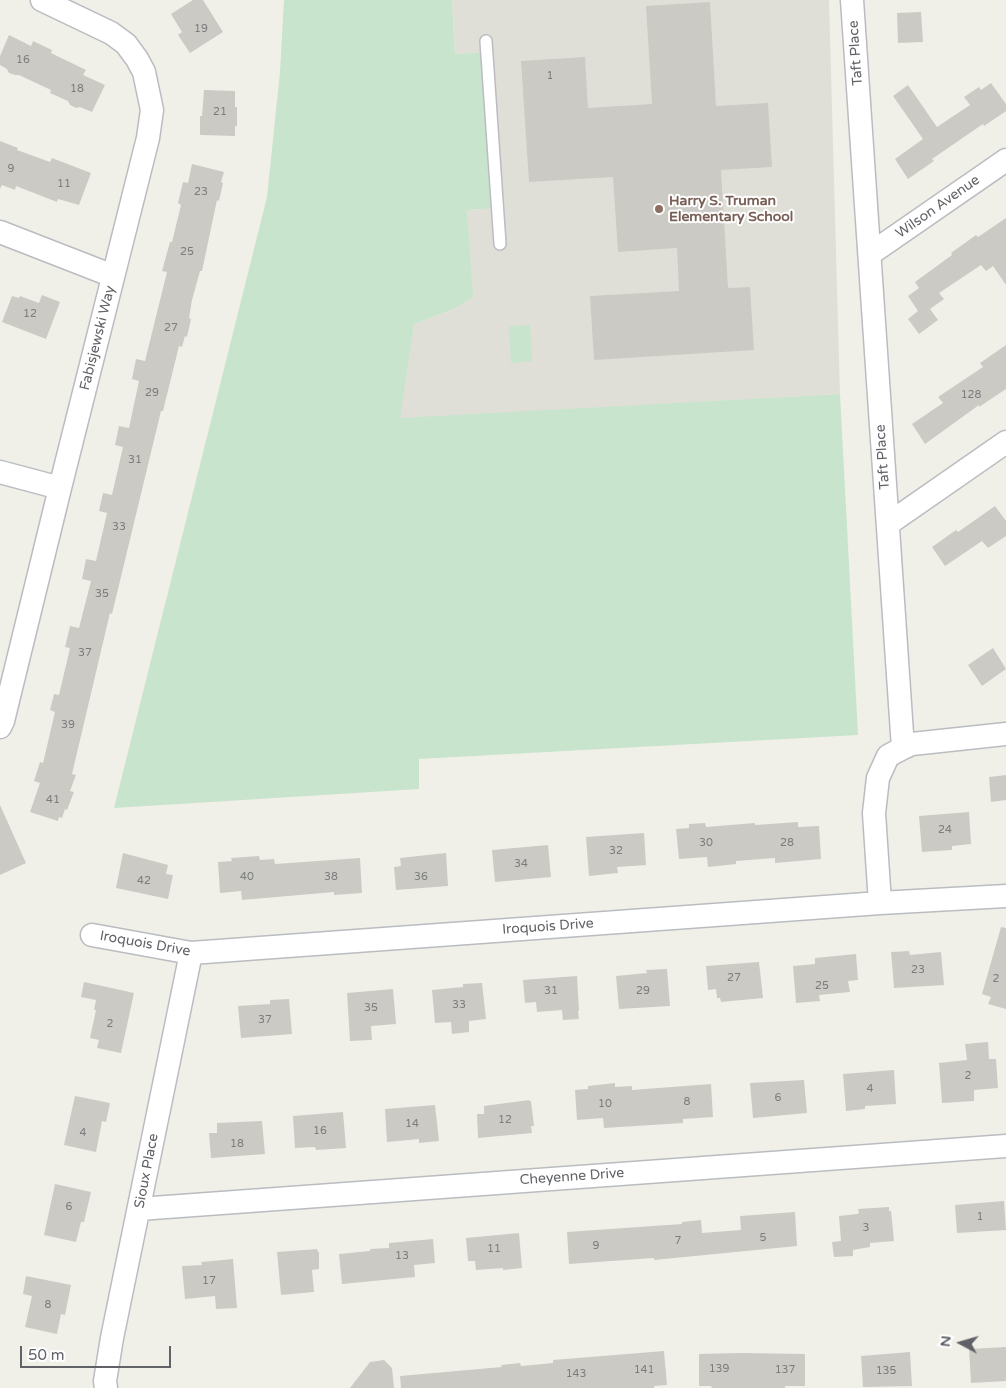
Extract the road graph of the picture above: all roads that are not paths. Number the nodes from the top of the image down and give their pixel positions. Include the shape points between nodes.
1 (42, 0) edge
2 (852, 0) edge
3 (486, 41) dead end
4 (1006, 160) edge
5 (0, 232) edge
6 (500, 244) dead end
7 (870, 254) junction
8 (114, 276) junction
9 (1006, 442) edge
10 (0, 472) edge
11 (60, 488) junction
12 (888, 524) junction
13 (0, 726) edge
14 (1001, 731) edge
15 (904, 748) junction
16 (1006, 896) edge
17 (880, 903) junction
18 (92, 935) dead end
19 (191, 953) junction
20 (1006, 1146) edge
21 (139, 1209) junction
22 (106, 1388) edge

1 - 8 street, Fabisjewski Way via 111,33 126,44 144,72 148,87 152,110 148,138
2 - 7 street, Taft Place
3 - 6 lane
4 - 7 street, Wilson Avenue
5 - 8 street
7 - 12 street, Taft Place
8 - 11 street, Fabisjewski Way
9 - 12 street
10 - 11 street
11 - 13 street, Fabisjewski Way
12 - 15 street, Taft Place
14 - 15 street via 912,744
15 - 17 street via 888,756 878,778 874,813
16 - 17 street, Iroquois Drive
17 - 19 street, Iroquois Drive
18 - 19 street, Iroquois Drive
19 - 21 street, Sioux Place
20 - 21 street, Cheyenne Drive
21 - 22 street, Sioux Place via 112,1338

